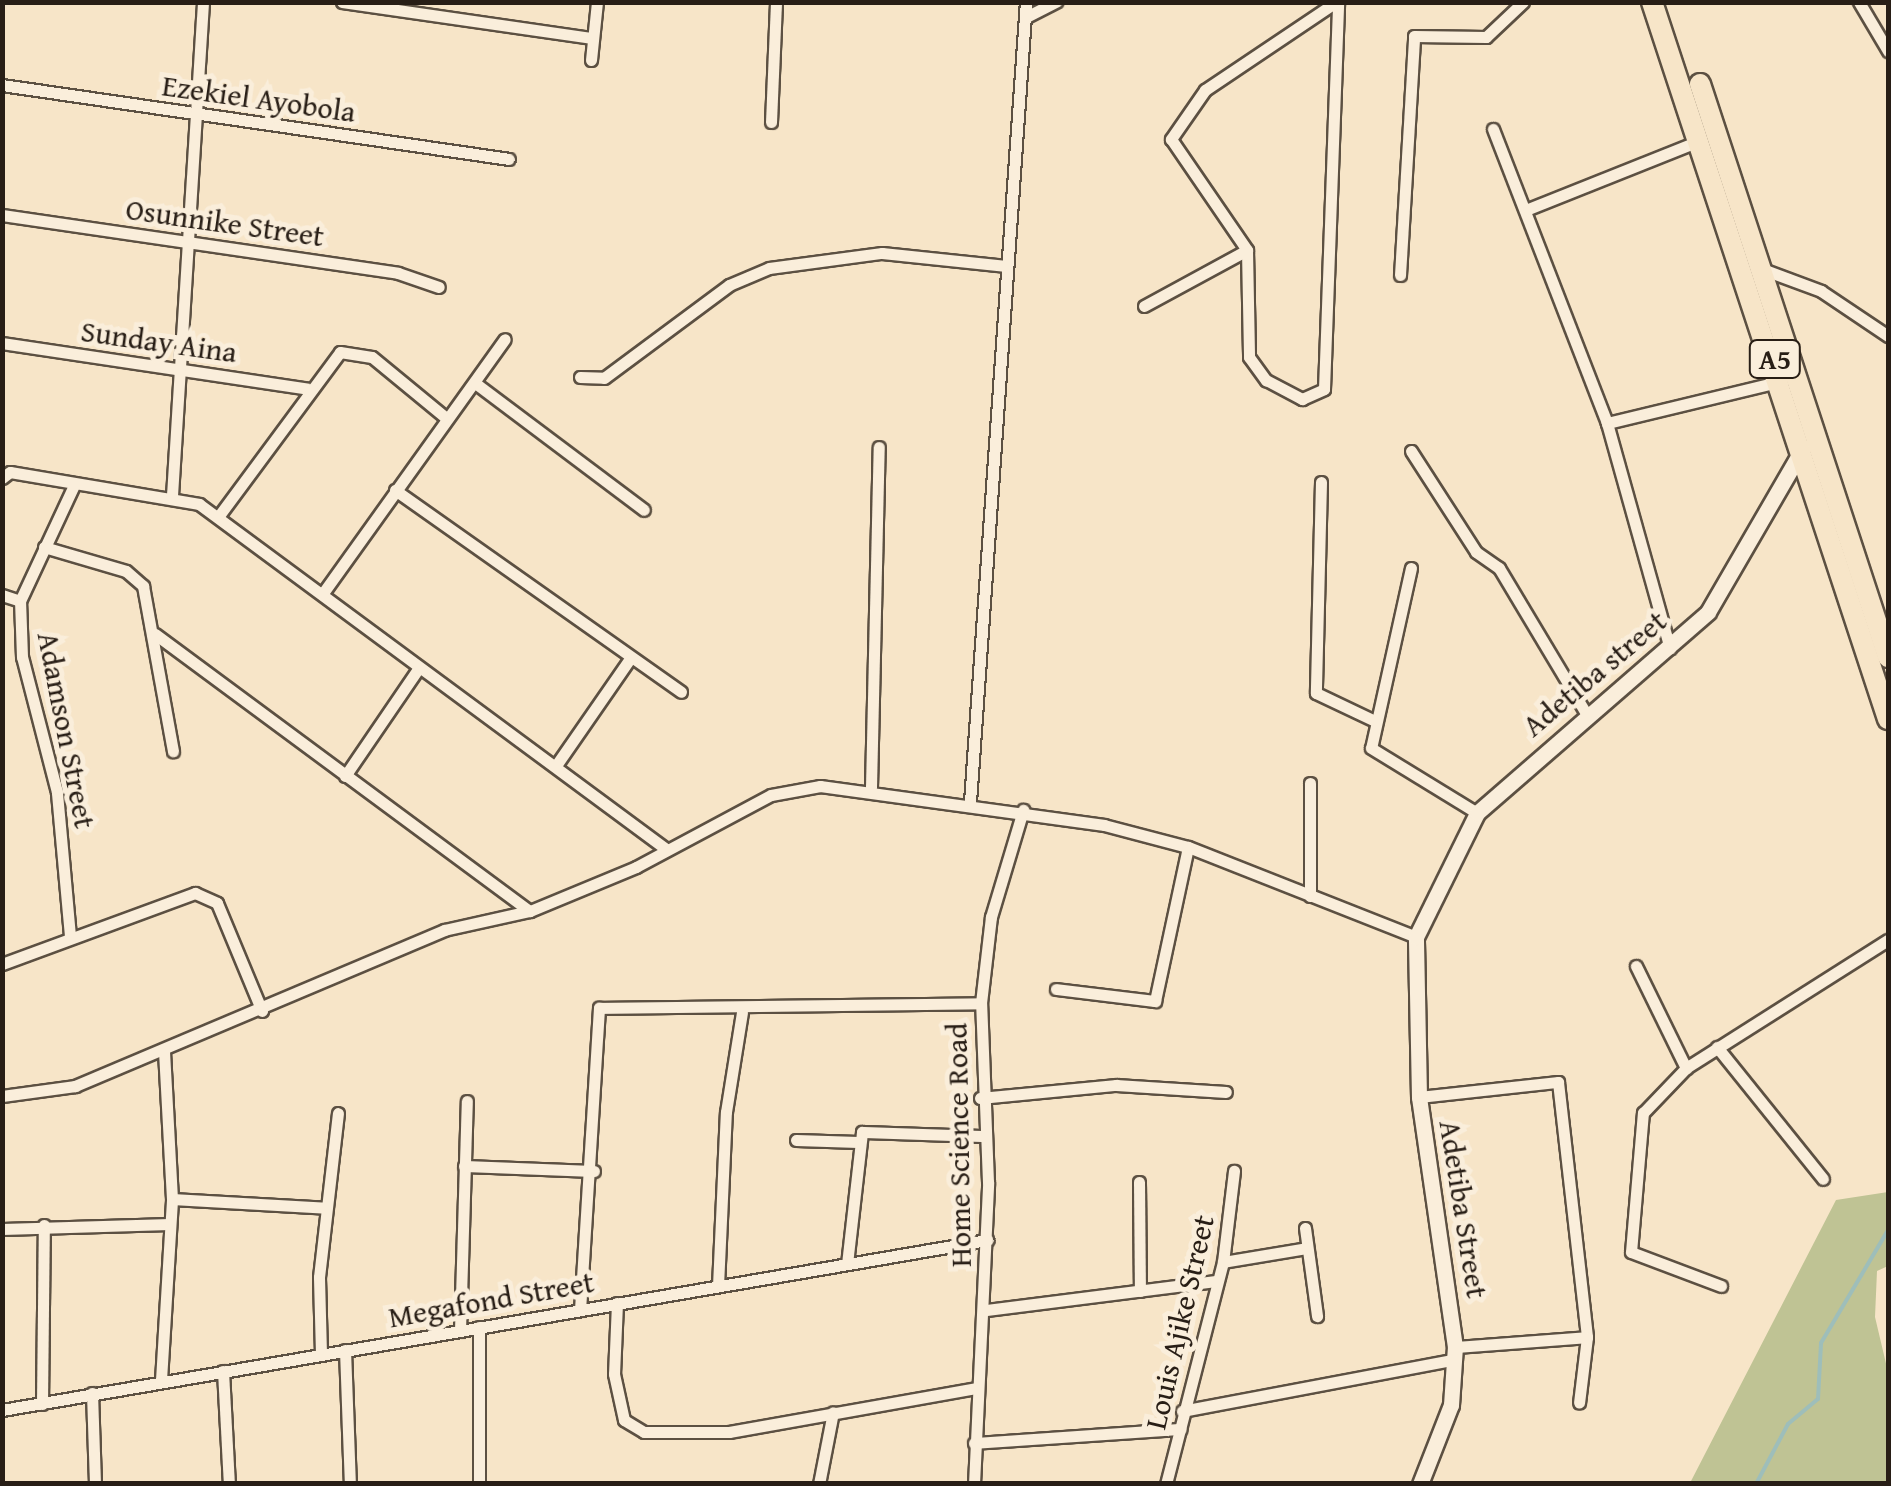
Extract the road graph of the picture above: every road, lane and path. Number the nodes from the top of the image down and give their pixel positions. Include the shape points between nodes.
1 (202, 2) edge
2 (342, 2) edge
3 (597, 2) edge
4 (776, 2) edge
5 (1026, 2) edge
6 (1056, 2) edge
7 (1337, 2) edge
8 (1524, 2) edge
9 (1652, 2) edge
10 (1667, 2) edge
11 (1859, 2) edge
12 (1026, 17) junction
13 (592, 38) junction
14 (1888, 51) edge
15 (592, 60) dead end
16 (2, 85) edge
17 (197, 115) junction
18 (771, 122) dead end
19 (1493, 129) dead end
20 (1704, 139) junction
21 (509, 159) dead end
22 (1528, 208) junction
23 (2, 216) edge
24 (188, 241) junction
25 (1247, 250) junction
26 (1006, 266) junction
27 (1762, 269) junction
28 (1400, 274) dead end
29 (439, 287) dead end
30 (1144, 306) dead end
31 (1888, 336) edge
32 (506, 339) dead end
33 (2, 343) edge
34 (180, 370) junction
35 (580, 378) dead end
36 (1782, 381) junction
37 (474, 383) junction
38 (308, 389) junction
39 (445, 416) junction
40 (1607, 423) junction
41 (1804, 446) junction
42 (879, 447) dead end
43 (1411, 451) dead end
44 (2, 478) edge
45 (1322, 482) dead end
46 (74, 485) junction
47 (395, 490) junction
48 (172, 495) junction
49 (644, 510) dead end
50 (218, 518) junction
51 (44, 546) junction
52 (1411, 568) dead end
53 (322, 593) junction
54 (2, 594) edge
55 (20, 601) junction
56 (154, 634) junction
57 (1670, 648) junction
58 (1888, 651) edge
59 (629, 660) junction
60 (418, 669) junction
61 (682, 692) dead end
62 (1588, 718) junction
63 (1888, 719) edge
64 (1375, 721) junction
65 (173, 750) dead end
66 (556, 764) junction
67 (346, 776) junction
68 (1310, 783) dead end
69 (872, 787) junction
70 (970, 802) junction
71 (1023, 810) junction
72 (1478, 812) junction
73 (1188, 848) junction
74 (666, 849) junction
75 (1310, 896) junction
76 (530, 911) junction
77 (70, 936) junction
78 (1416, 937) junction
79 (1888, 940) edge
80 (2, 964) edge
81 (1636, 966) dead end
82 (1056, 989) dead end
83 (981, 1004) junction
84 (262, 1011) junction
85 (742, 1012) junction
86 (1717, 1046) junction
87 (164, 1049) junction
88 (1686, 1068) junction
89 (1226, 1092) dead end
90 (2, 1096) edge
91 (1419, 1096) junction
92 (980, 1098) junction
93 (467, 1100) dead end
94 (338, 1113) dead end
95 (983, 1136) junction
96 (796, 1140) dead end
97 (858, 1142) junction
98 (464, 1166) junction
99 (594, 1170) junction
100 (1234, 1170) dead end
101 (1823, 1179) dead end
102 (1139, 1182) dead end
103 (172, 1199) junction
104 (326, 1208) junction
105 (170, 1224) junction
106 (44, 1225) junction
107 (1305, 1228) dead end
108 (2, 1229) edge
109 (987, 1240) junction
110 (1306, 1248) junction
111 (1224, 1262) junction
112 (847, 1264) junction
113 (1216, 1281) junction
114 (718, 1286) junction
115 (1721, 1286) dead end
116 (1140, 1291) junction
117 (617, 1303) junction
118 (580, 1310) junction
119 (986, 1310) junction
120 (1316, 1316) dead end
121 (479, 1327) junction
122 (460, 1331) junction
123 (1588, 1336) junction
124 (344, 1350) junction
125 (320, 1354) junction
126 (1454, 1354) junction
127 (222, 1371) junction
128 (161, 1380) junction
129 (977, 1388) junction
130 (92, 1393) junction
131 (1580, 1403) dead end
132 (42, 1404) junction
133 (2, 1410) edge
134 (1182, 1411) junction
135 (834, 1412) junction
136 (1181, 1429) junction
137 (974, 1444) junction
138 (95, 1484) edge
139 (229, 1484) edge
140 (350, 1484) edge
141 (478, 1484) edge
142 (819, 1484) edge
143 (974, 1484) edge
144 (1166, 1484) edge
145 (1420, 1484) edge

1 - 17 street
2 - 13 street
3 - 13 street
4 - 18 street
5 - 12 street
6 - 12 street
7 - 25 street via 1205,90 1174,124 1176,156
7 - 25 street via 1324,389 1314,398 1282,390 1248,357
8 - 28 street via 1486,38 1414,36
9 - 20 highway, A5
10 - 27 highway, A5
11 - 14 street
12 - 26 street
13 - 15 street
16 - 17 street, Ezekiel Ayobola
17 - 21 street, Ezekiel Ayobola
17 - 24 street
19 - 22 street
20 - 22 street
20 - 36 highway, A5
22 - 40 street
23 - 24 street, Osunnike Street
24 - 29 street, Osunnike Street
24 - 34 street
25 - 30 street
26 - 35 street via 882,253 769,268 729,285 604,378
26 - 70 street
27 - 31 street via 1821,291
27 - 58 highway, A5
32 - 37 street
33 - 34 street, Sunday Aina
34 - 38 street, Sunday Aina
34 - 48 street
36 - 40 street
36 - 41 highway, A5
37 - 39 street
37 - 49 street
38 - 39 street via 340,352 358,349
38 - 50 street
39 - 47 street
40 - 57 street
41 - 57 street, Adetiba street via 1724,588
41 - 63 highway, A5
42 - 69 street
43 - 62 street via 1476,552 1499,568
44 - 46 street via 10,472
45 - 64 street via 1316,692
46 - 48 street
46 - 51 street, Adamson Street
47 - 53 street
47 - 59 street
48 - 50 street
50 - 53 street
51 - 55 street, Adamson Street
51 - 56 street via 137,576
52 - 64 street
53 - 60 street
54 - 55 street
55 - 77 street, Adamson Street via 22,657 56,792
56 - 65 street
56 - 67 street
57 - 62 street, Adetiba street
59 - 61 street
59 - 66 street
60 - 66 street
60 - 67 street
62 - 72 street, Adetiba street
64 - 72 street via 1376,756
66 - 74 street
67 - 76 street
68 - 75 street
69 - 70 street
69 - 74 street via 772,795
70 - 71 street
71 - 73 street
71 - 83 street, Home Science Road via 991,917
72 - 78 street, Adetiba street
73 - 75 street
73 - 82 street via 1155,1001
74 - 76 street
75 - 78 street
76 - 84 street via 444,930
77 - 80 street
77 - 84 street via 195,893 208,897
78 - 91 street, Adetiba Street
79 - 86 street
81 - 88 street
83 - 85 street via 892,998
83 - 92 street, Home Science Road
84 - 87 street
85 - 99 street via 599,1008
85 - 114 street via 726,1112
86 - 88 street
86 - 101 street
87 - 90 street via 74,1086
87 - 103 street
88 - 115 street via 1643,1113 1631,1252
89 - 92 street via 1116,1085
91 - 123 street via 1558,1082
91 - 126 street, Adetiba Street
92 - 95 street, Home Science Road
93 - 98 street
94 - 104 street
95 - 97 street via 872,1130
95 - 109 street, Home Science Road
96 - 97 street
97 - 112 street
98 - 99 street
98 - 122 street
99 - 118 street
100 - 111 street, Louis Ajike Street
102 - 116 street
103 - 104 street
103 - 105 street
104 - 125 street
105 - 106 street
105 - 128 street
106 - 108 street
106 - 132 street
107 - 110 street
109 - 112 street, Megafond Street
109 - 119 street, Home Science Road
110 - 111 street
110 - 120 street
111 - 113 street, Louis Ajike Street
112 - 114 street, Megafond Street
113 - 116 street
113 - 134 street, Louis Ajike Street
114 - 117 street, Megafond Street
116 - 119 street
117 - 118 street, Megafond Street
117 - 135 street via 614,1374 632,1427 707,1435
118 - 121 street, Megafond Street
119 - 129 street, Home Science Road
121 - 122 street, Megafond Street
121 - 141 street
122 - 124 street, Megafond Street
123 - 126 street
123 - 131 street
124 - 125 street, Megafond Street
124 - 140 street
125 - 127 street, Megafond Street
126 - 134 street
126 - 145 street, Adetiba Street via 1450,1405
127 - 128 street, Megafond Street
127 - 139 street
128 - 130 street, Megafond Street
129 - 135 street
129 - 137 street, Home Science Road
130 - 132 street, Megafond Street
130 - 138 street
132 - 133 street, Megafond Street
134 - 136 street, Louis Ajike Street
135 - 142 street
136 - 137 street
136 - 144 street, Louis Ajike Street
137 - 143 street, Home Science Road

